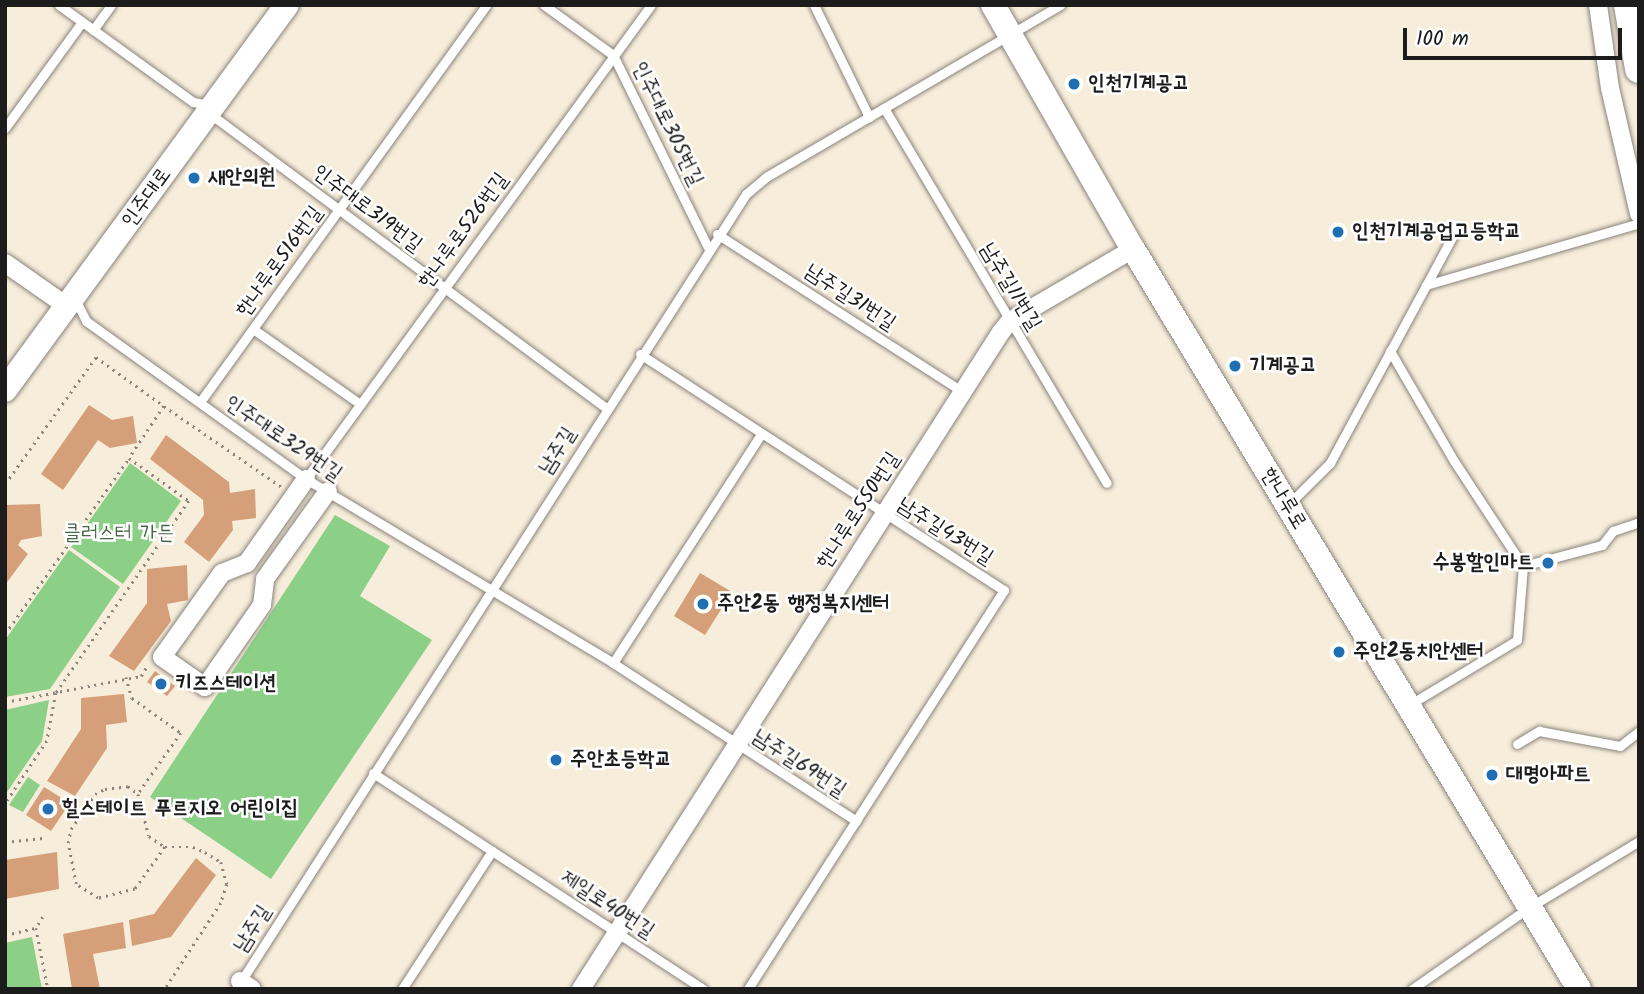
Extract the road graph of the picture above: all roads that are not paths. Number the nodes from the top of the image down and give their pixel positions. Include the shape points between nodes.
1 (59, 5) edge
2 (111, 5) edge
3 (287, 5) edge
4 (486, 5) edge
5 (544, 5) edge
6 (651, 5) edge
7 (814, 5) edge
8 (993, 5) edge
9 (1060, 5) edge
10 (1598, 5) edge
11 (1629, 5) edge
12 (82, 22) junction
13 (93, 30) junction
14 (1010, 35) junction
15 (613, 55) junction
16 (1639, 69) edge
17 (212, 108) junction
18 (884, 108) junction
19 (869, 117) junction
20 (5, 128) edge
21 (339, 209) junction
22 (1639, 214) edge
23 (1639, 223) edge
24 (1456, 230) dead end
25 (717, 234) junction
26 (708, 247) junction
27 (1133, 249) junction
28 (5, 262) edge
29 (1426, 285) junction
30 (444, 288) junction
31 (71, 302) junction
32 (1010, 321) junction
33 (253, 329) junction
34 (1390, 351) junction
35 (640, 354) junction
36 (5, 390) edge
37 (963, 392) junction
38 (200, 402) junction
39 (360, 404) junction
40 (606, 408) junction
41 (760, 436) junction
42 (306, 479) junction
43 (1107, 483) dead end
44 (328, 491) junction
45 (1287, 506) junction
46 (885, 514) junction
47 (1639, 522) edge
48 (1523, 566) junction
49 (491, 588) junction
50 (1004, 590) joint
51 (613, 663) junction
52 (1407, 706) junction
53 (1639, 731) edge
54 (737, 744) junction
55 (1517, 744) dead end
56 (373, 773) junction
57 (856, 821) junction
58 (1639, 841) edge
59 (492, 851) junction
60 (1528, 908) junction
61 (617, 933) junction
62 (243, 986) edge
63 (402, 989) edge
64 (581, 989) edge
65 (703, 989) edge
66 (748, 989) edge
67 (1412, 989) edge
68 (1579, 989) edge

1 - 12 lane
2 - 13 lane
3 - 17 main road, 인주대로
4 - 21 lane, 한나루로516번길
5 - 15 lane, 인주대로305번길
6 - 15 lane, 한나루로526번길
7 - 19 lane
8 - 14 main road, 한나루로
9 - 14 lane, 남주길
10 - 22 street via 1610,88
11 - 16 highway
12 - 13 lane
12 - 20 lane
13 - 17 lane via 193,102
14 - 18 lane, 남주길
14 - 27 main road, 한나루로
15 - 26 lane, 인주대로305번길
15 - 30 lane, 한나루로526번길
17 - 21 lane, 인주대로319번길
17 - 31 main road, 인주대로
18 - 19 lane, 남주길
18 - 32 lane, 남주길11번길
19 - 25 lane, 남주길 via 766,177 746,194
21 - 30 lane, 인주대로319번길
21 - 33 lane, 한나루로516번길
23 - 29 lane
24 - 29 lane
25 - 26 lane, 남주길
25 - 37 lane, 남주길31번길
26 - 35 lane, 남주길
27 - 32 street, 한나루로550번길
27 - 45 main road, 한나루로
28 - 31 street
29 - 34 lane
30 - 39 lane, 한나루로526번길
30 - 40 lane, 인주대로319번길
31 - 36 main road, 인주대로
31 - 38 lane, 인주대로329번길 via 86,321
32 - 37 street, 한나루로550번길
32 - 43 lane, 남주길11번길
33 - 38 lane, 한나루로516번길
33 - 39 lane
34 - 45 lane via 1330,464
34 - 48 lane
35 - 40 lane, 남주길
35 - 41 lane, 남주길43번길
37 - 46 street, 한나루로550번길
38 - 42 lane, 인주대로329번길
39 - 42 lane, 한나루로526번길
40 - 49 lane, 남주길
41 - 46 lane, 남주길43번길
41 - 51 lane
42 - 44 lane, 인주대로329번길
42 - 44 street via 247,562 222,573 162,657 205,687 262,605 265,579
44 - 49 lane, 인주대로329번길
45 - 52 main road, 한나루로
46 - 50 lane, 남주길43번길
46 - 54 street, 한나루로550번길
47 - 48 lane via 1613,531 1602,545
48 - 52 lane via 1517,640
49 - 51 lane, 남주길69번길
49 - 56 lane, 남주길
50 - 57 lane, 남주길69번길
51 - 54 lane, 남주길69번길
52 - 60 main road, 한나루로
53 - 55 lane via 1620,746 1539,731
54 - 57 lane, 남주길69번길
54 - 61 street, 한나루로550번길
56 - 59 lane, 제일로40번길
56 - 62 lane, 남주길
57 - 66 lane
58 - 60 lane
59 - 61 lane, 제일로40번길
59 - 63 lane
60 - 67 lane
60 - 68 main road, 한나루로
61 - 64 street, 한나루로550번길
61 - 65 lane, 제일로40번길

